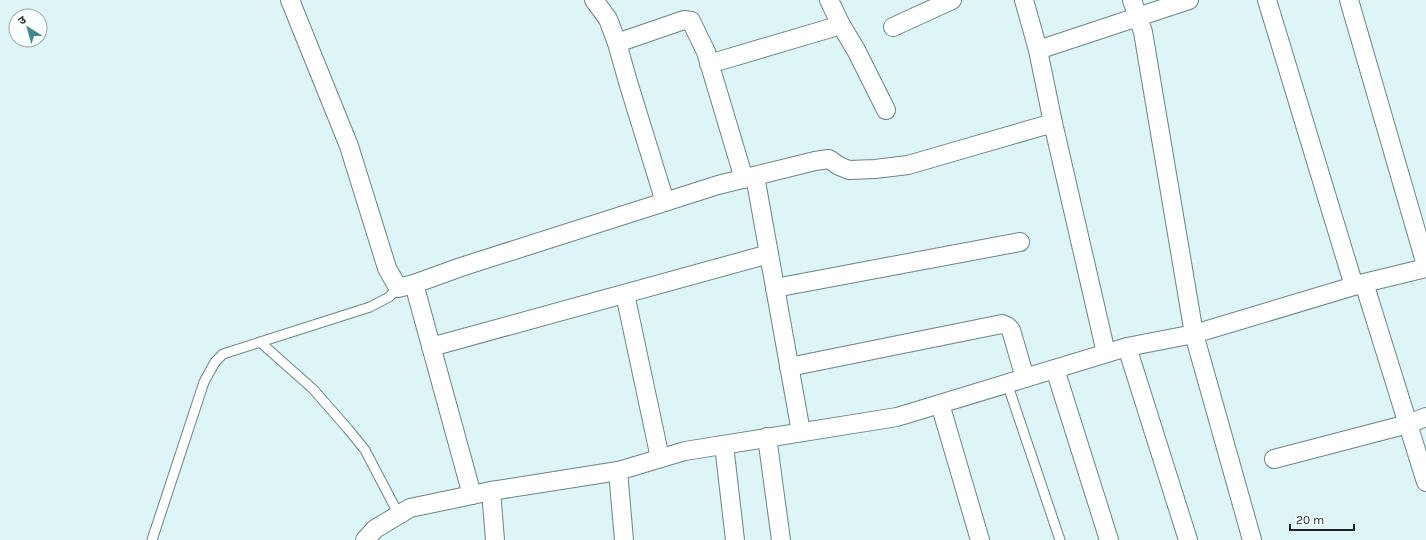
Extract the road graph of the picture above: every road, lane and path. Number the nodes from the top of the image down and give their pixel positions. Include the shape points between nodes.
1 (290, 0) edge
2 (594, 0) edge
3 (829, 0) edge
4 (952, 0) edge
5 (1024, 0) edge
6 (1189, 0) edge
7 (1267, 0) edge
8 (1348, 0) edge
9 (1135, 8) edge
10 (841, 25) junction
11 (893, 27) dead end
12 (617, 43) junction
13 (1038, 50) junction
14 (709, 64) junction
15 (886, 110) dead end
16 (1053, 123) junction
17 (749, 177) junction
18 (666, 202) junction
19 (1020, 242) dead end
20 (769, 254) junction
21 (1426, 266) edge
22 (1359, 284) junction
23 (406, 286) junction
24 (775, 288) junction
25 (624, 294) junction
26 (1194, 334) junction
27 (260, 342) junction
28 (1127, 346) junction
29 (431, 347) junction
30 (1106, 353) junction
31 (789, 367) junction
32 (1055, 369) junction
33 (1025, 378) junction
34 (1007, 383) junction
35 (940, 404) junction
36 (1426, 417) edge
37 (1408, 424) junction
38 (801, 432) junction
39 (767, 437) junction
40 (724, 445) junction
41 (660, 458) junction
42 (1274, 459) dead end
43 (618, 470) junction
44 (1426, 482) edge
45 (491, 491) junction
46 (472, 495) junction
47 (399, 515) junction
48 (152, 540) edge
49 (365, 540) edge
50 (495, 540) edge
51 (624, 540) edge
52 (735, 540) edge
53 (781, 540) edge
54 (980, 540) edge
55 (1060, 540) edge
56 (1109, 540) edge
57 (1188, 540) edge
58 (1252, 540) edge

1 - 23 street via 349,146 387,268
2 - 12 street via 608,19
3 - 10 street
4 - 11 street
5 - 13 street
6 - 9 street
7 - 22 street
8 - 21 street
9 - 13 street
9 - 26 street via 1143,32
10 - 14 street
10 - 15 street
12 - 14 street via 684,20 691,21
12 - 18 street
13 - 16 street
14 - 17 street
16 - 17 street via 908,165 849,170 829,159
16 - 30 street
17 - 18 street
17 - 20 street
18 - 23 street
19 - 24 street
20 - 24 street
20 - 25 street
21 - 22 street
22 - 26 street
22 - 37 street
23 - 27 lane via 370,307
23 - 29 street
24 - 31 street
25 - 29 street
25 - 41 street
26 - 28 street
26 - 58 street
27 - 47 lane via 313,389 365,450
27 - 48 lane via 223,354 215,362 204,382
28 - 30 street
28 - 57 street
29 - 46 street
30 - 32 street
31 - 33 street via 1002,324 1011,330
31 - 38 street
32 - 33 street
32 - 56 street
33 - 34 street
34 - 35 street
34 - 55 lane
35 - 38 street via 897,417
35 - 54 street
36 - 37 street
37 - 42 street
37 - 44 street
38 - 39 street
39 - 40 street
39 - 53 street
40 - 41 street
40 - 52 street
41 - 43 street
43 - 45 street
43 - 51 street
45 - 46 street
45 - 50 street
46 - 47 street via 410,508
47 - 49 street via 374,529

